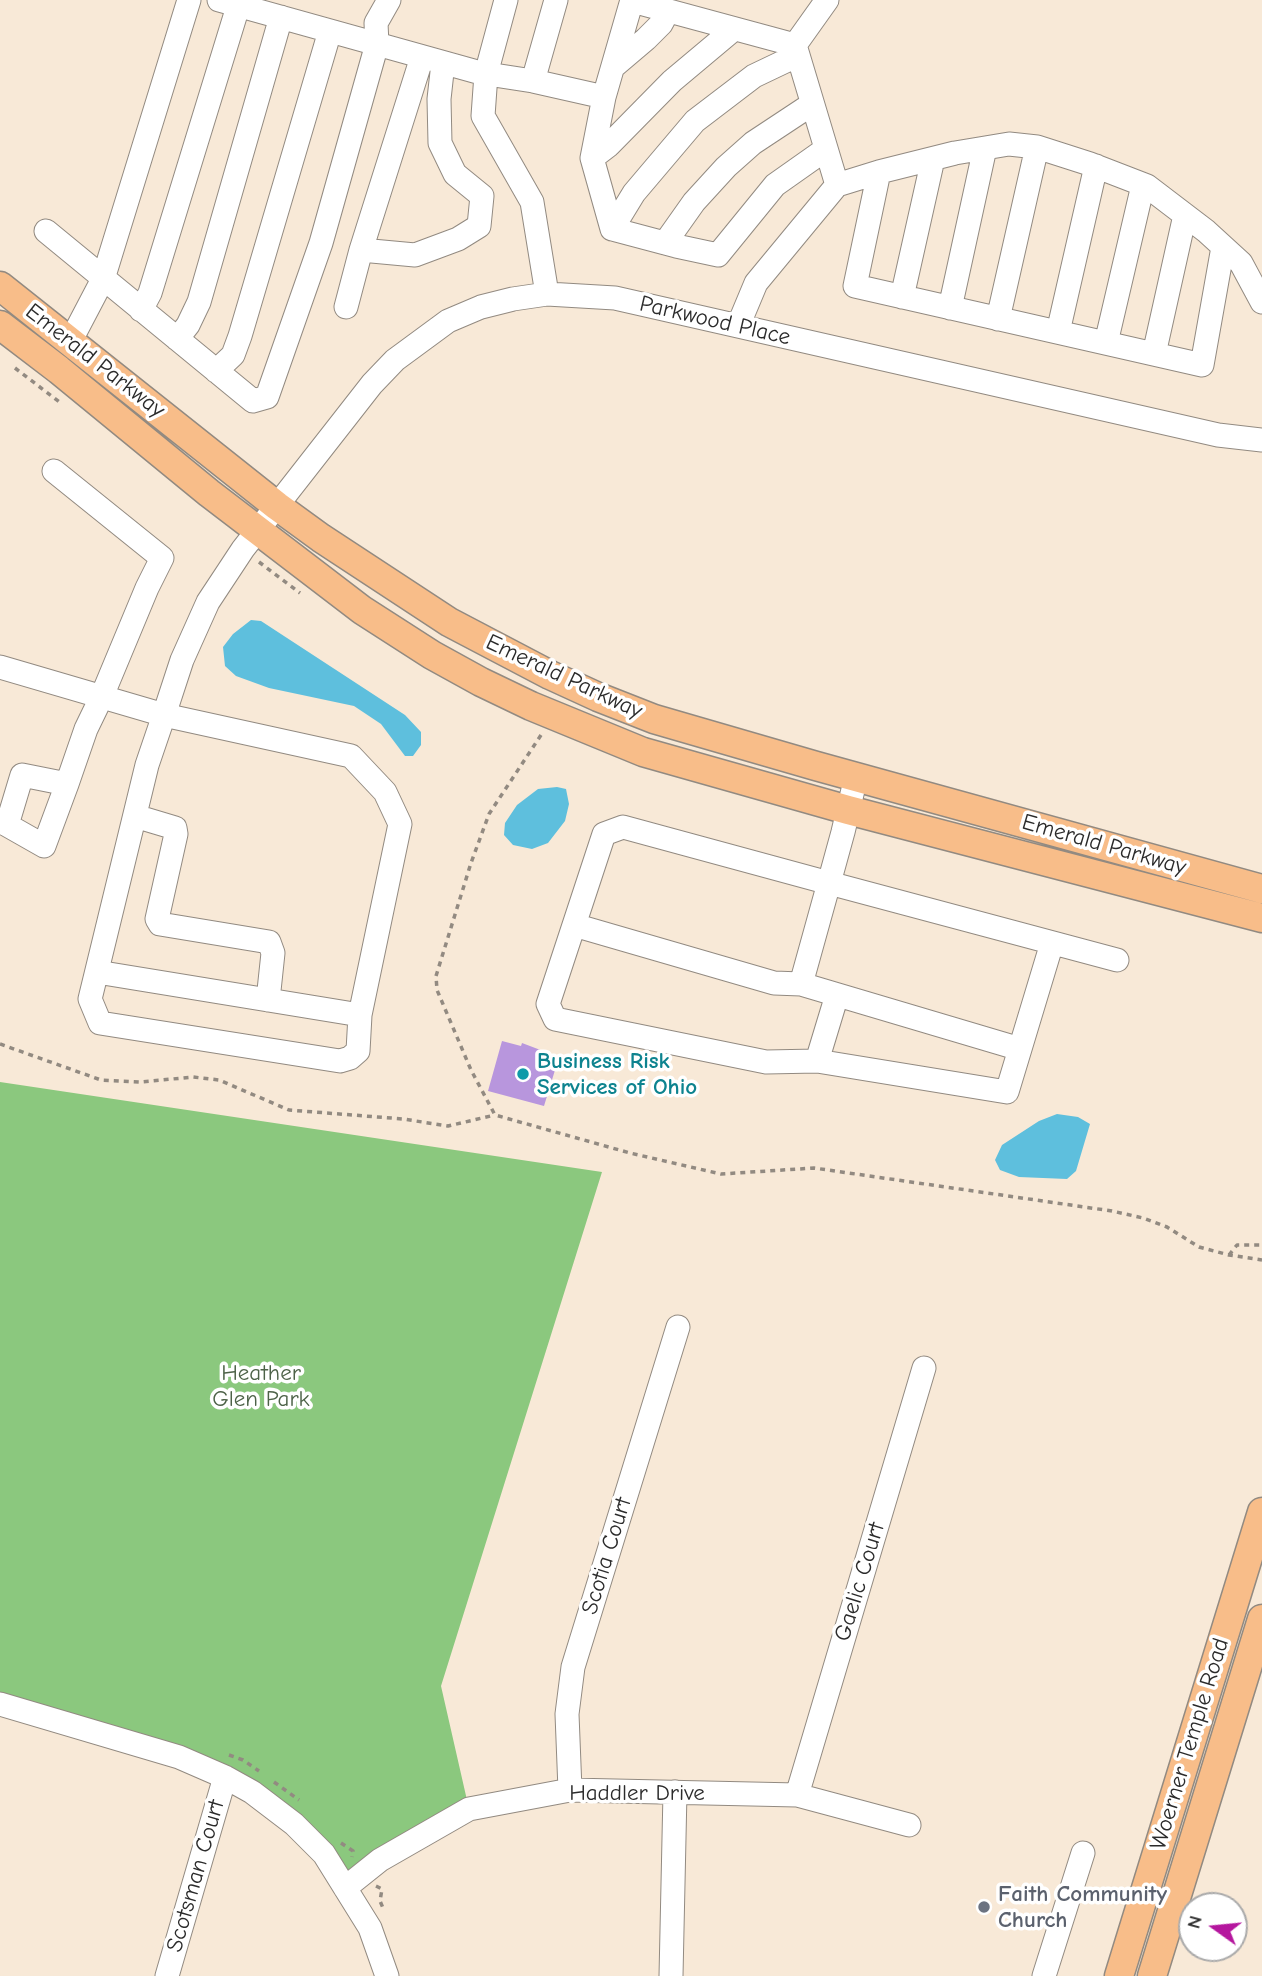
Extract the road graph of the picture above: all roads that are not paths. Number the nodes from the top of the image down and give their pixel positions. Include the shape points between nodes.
1 (189, 0) edge
2 (389, 0) edge
3 (556, 0) edge
4 (632, 0) edge
5 (827, 0) edge
6 (232, 2) edge
7 (502, 2) edge
8 (668, 11) junction
9 (281, 18) junction
10 (734, 29) junction
11 (331, 31) junction
12 (377, 44) junction
13 (796, 50) junction
14 (433, 60) junction
15 (612, 67) junction
16 (486, 74) junction
17 (533, 81) junction
18 (604, 97) junction
19 (812, 104) junction
20 (1037, 147) junction
21 (985, 148) junction
22 (826, 149) junction
23 (593, 158) junction
24 (933, 159) junction
25 (1096, 166) junction
26 (879, 172) junction
27 (837, 185) junction
28 (1143, 185) junction
29 (1185, 215) junction
30 (612, 229) junction
31 (46, 231) dead end
32 (665, 243) junction
33 (1223, 247) junction
34 (361, 250) junction
35 (103, 279) junction
36 (0, 286) edge
37 (547, 294) junction
38 (902, 297) junction
39 (1262, 302) edge
40 (346, 307) dead end
41 (950, 308) junction
42 (141, 310) junction
43 (998, 319) junction
44 (0, 325) edge
45 (738, 326) junction
46 (1058, 332) junction
47 (177, 339) junction
48 (70, 342) junction
49 (1106, 343) junction
50 (1154, 354) junction
51 (216, 371) junction
52 (1262, 440) edge
53 (54, 471) dead end
54 (277, 506) junction
55 (258, 532) junction
56 (0, 667) edge
57 (102, 696) junction
58 (164, 715) junction
59 (856, 777) junction
60 (67, 784) dead end
61 (848, 810) junction
62 (135, 816) junction
63 (829, 883) junction
64 (1262, 889) edge
65 (1262, 918) edge
66 (574, 925) junction
67 (1052, 943) junction
68 (1117, 960) dead end
69 (97, 972) junction
70 (801, 984) junction
71 (836, 995) junction
72 (268, 1000) junction
73 (360, 1015) junction
74 (1020, 1049) junction
75 (817, 1061) junction
76 (678, 1327) dead end
77 (924, 1368) dead end
78 (1262, 1512) edge
79 (1262, 1619) edge
80 (0, 1704) edge
81 (225, 1777) junction
82 (570, 1790) junction
83 (675, 1792) junction
84 (797, 1796) junction
85 (909, 1825) dead end
86 (1083, 1853) dead end
87 (345, 1888) junction
88 (167, 1976) edge
89 (387, 1976) edge
90 (671, 1976) edge
91 (1044, 1976) edge
92 (1119, 1976) edge
93 (1152, 1976) edge

1 - 35 street
2 - 12 street via 376,23
3 - 17 street
4 - 8 street
4 - 15 street
5 - 13 street
6 - 9 street
6 - 42 street via 150,293
7 - 16 street
8 - 10 street
8 - 15 street via 646,39
9 - 11 street
9 - 47 street via 199,302
10 - 13 street
10 - 23 street
11 - 12 street
11 - 51 street via 240,336 233,355
12 - 14 street
12 - 51 street via 321,243 267,397 254,401
13 - 19 street
13 - 30 street via 695,121 634,193
14 - 16 street
14 - 34 street
14 - 34 street via 440,144 455,174 482,195 479,226 415,255
15 - 18 street
16 - 17 street
16 - 37 street via 483,116 532,202
17 - 18 street
18 - 23 street
19 - 22 street
19 - 32 street via 726,167
20 - 21 street via 1009,144
20 - 25 street
20 - 43 street
21 - 24 street
21 - 41 street
22 - 27 street
22 - 32 street via 775,185 718,255
23 - 30 street
24 - 26 street
24 - 38 street
25 - 28 street
25 - 46 street
26 - 27 street
26 - 38 street via 855,286
27 - 45 street via 756,284
28 - 29 street
28 - 49 street
29 - 33 street
29 - 50 street
30 - 32 street
31 - 35 street
33 - 39 street via 1241,263
33 - 50 street via 1202,365
34 - 40 street
35 - 42 street
35 - 48 street
36 - 48 main road, Emerald Parkway
37 - 45 street, Parkwood Place via 615,298
37 - 54 street, Parkwood Place via 481,307 420,340 372,384
38 - 41 street
41 - 43 street
42 - 47 street
43 - 46 street
44 - 55 main road, Emerald Parkway
45 - 52 street, Parkwood Place via 1218,435
46 - 49 street
47 - 51 street
48 - 54 main road, Emerald Parkway
49 - 50 street
53 - 57 street via 162,558
54 - 55 street, Parkwood Place
54 - 59 main road, Emerald Parkway via 449,622 550,675 654,719
55 - 58 street, Parkwood Place via 208,602
55 - 61 main road, Emerald Parkway via 362,610 432,655 531,706 643,751
56 - 57 street
57 - 58 street
57 - 60 street
58 - 62 street, Parkwood Place
58 - 73 street via 351,756 385,792 400,824
59 - 61 street
59 - 64 main road, Emerald Parkway
61 - 63 street
61 - 65 main road, Emerald Parkway
62 - 69 street, Parkwood Place
62 - 72 street via 175,828 157,919 269,942 273,953
63 - 66 street via 623,827 604,834
63 - 67 street
63 - 70 street
66 - 70 street via 774,983
66 - 75 street via 548,1004 555,1019 766,1062
67 - 68 street
67 - 74 street
69 - 72 street
69 - 73 street, Parkwood Place via 90,999 100,1024 340,1060 358,1051
70 - 71 street
71 - 74 street
71 - 75 street
72 - 73 street
74 - 75 street via 1007,1092
76 - 82 street, Scotia Court via 573,1667 567,1714
77 - 84 street, Gaelic Court
78 - 92 main road, Woerner Temple Road
79 - 93 main road, Woerner Temple Road
80 - 81 street via 178,1757
81 - 87 street via 253,1792 294,1825 324,1854
81 - 88 street, Scotsman Court
82 - 83 street, Haddler Drive
82 - 87 street, Haddler Drive via 469,1809 380,1860
83 - 84 street, Haddler Drive
83 - 90 street
84 - 85 street, Haddler Drive
86 - 91 street
87 - 89 street via 370,1928

